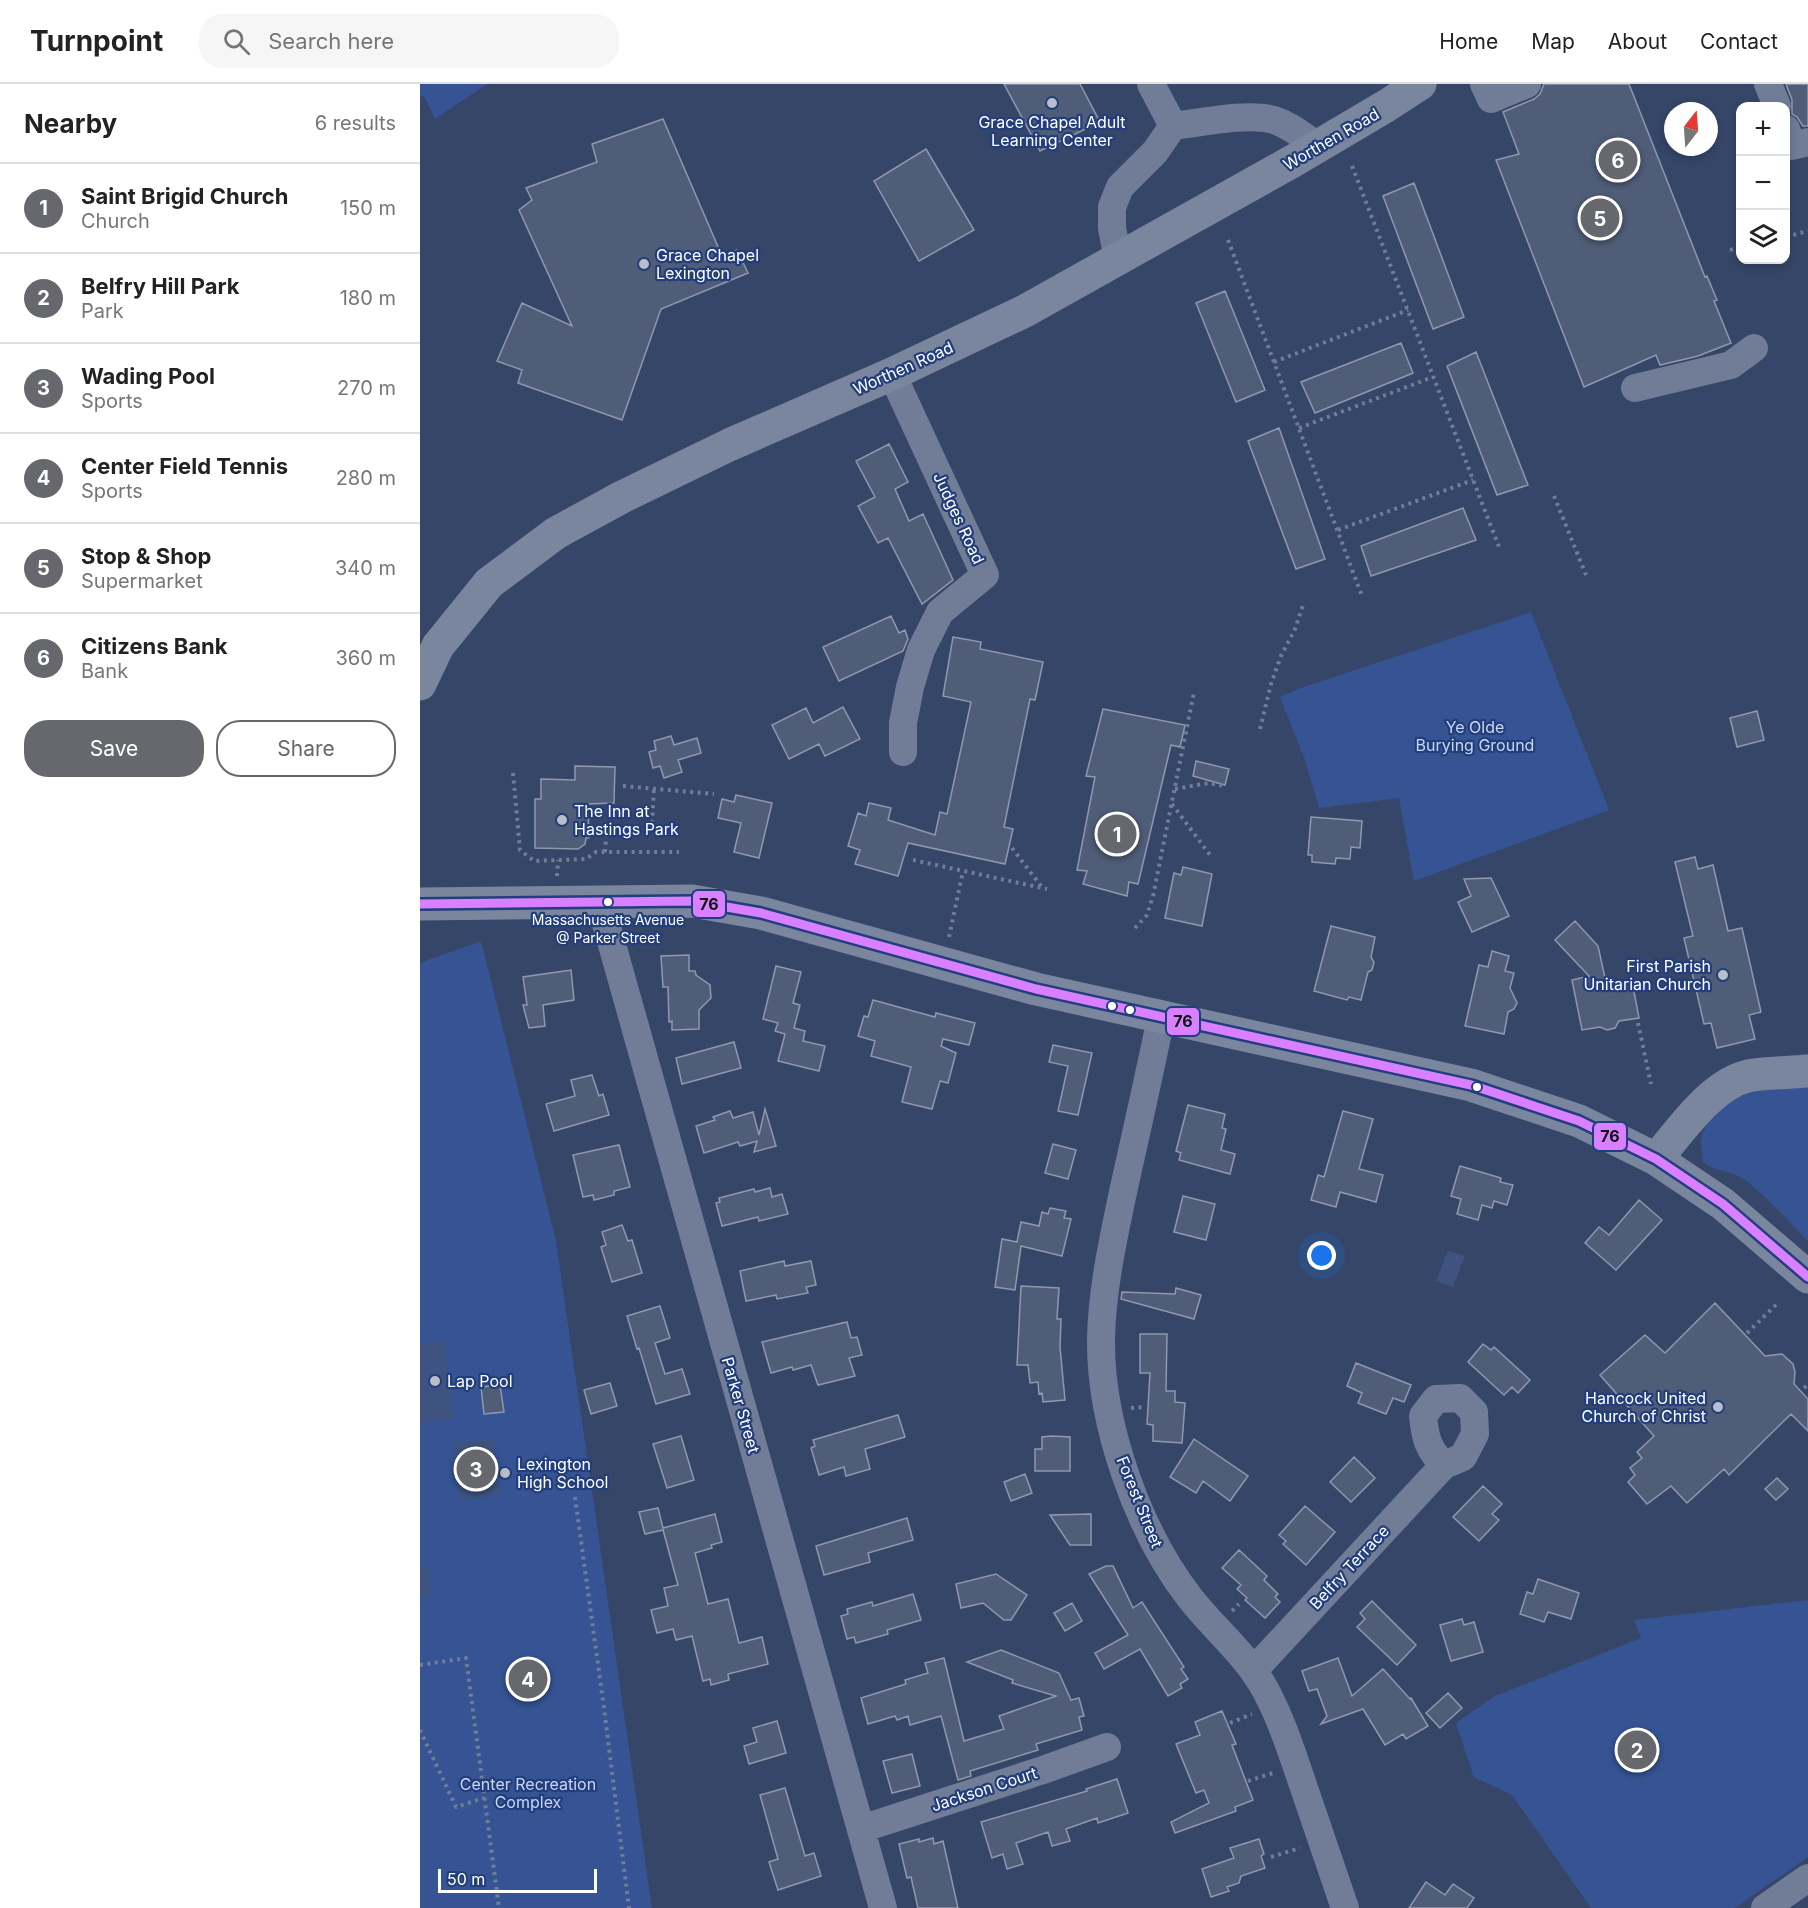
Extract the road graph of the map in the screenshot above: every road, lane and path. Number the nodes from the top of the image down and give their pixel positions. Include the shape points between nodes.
1 (1151, 84) edge
2 (1420, 84) edge
3 (1484, 84) edge
4 (1527, 84) edge
5 (1768, 84) edge
6 (1775, 102) edge
7 (1173, 126) junction
8 (1790, 141) edge
9 (1808, 142) edge
10 (1318, 146) junction
11 (1352, 166) dead end
12 (1808, 231) edge
13 (1790, 236) edge
14 (1228, 240) dead end
15 (1736, 248) edge
16 (1730, 250) dead end
17 (1118, 260) junction
18 (1408, 310) junction
19 (1754, 348) dead end
20 (1274, 362) junction
21 (892, 374) junction
22 (1433, 377) junction
23 (1635, 388) dead end
24 (1299, 428) junction
25 (1473, 480) junction
26 (1554, 496) dead end
27 (1338, 530) junction
28 (1499, 547) dead end
29 (1586, 575) dead end
30 (1362, 596) dead end
31 (1305, 602) dead end
32 (420, 684) edge
33 (1194, 692) dead end
34 (1260, 729) dead end
35 (903, 752) dead end
36 (513, 773) dead end
37 (623, 786) dead end
38 (1224, 786) dead end
39 (654, 788) junction
40 (1174, 789) junction
41 (714, 794) dead end
42 (1172, 803) junction
43 (607, 823) dead end
44 (652, 823) dead end
45 (1012, 848) dead end
46 (605, 852) junction
47 (679, 852) dead end
48 (1210, 855) dead end
49 (558, 860) junction
50 (912, 860) dead end
51 (963, 871) junction
52 (557, 877) dead end
53 (1042, 887) junction
54 (1047, 889) dead end
55 (600, 902) junction
56 (420, 904) edge
57 (1135, 928) dead end
58 (949, 937) dead end
59 (1161, 1018) junction
60 (1638, 1023) dead end
61 (1808, 1071) edge
62 (1651, 1084) dead end
63 (1656, 1159) junction
64 (1808, 1276) edge
65 (1778, 1303) dead end
66 (1747, 1333) dead end
67 (1145, 1407) dead end
68 (1128, 1408) dead end
69 (1444, 1465) dead end
70 (575, 1497) dead end
71 (420, 1665) edge
72 (1254, 1670) junction
73 (1255, 1712) dead end
74 (1230, 1722) dead end
75 (420, 1730) edge
76 (1107, 1747) dead end
77 (1279, 1770) dead end
78 (1248, 1781) dead end
79 (484, 1798) junction
80 (861, 1829) junction
81 (1306, 1846) dead end
82 (1271, 1857) dead end
83 (1808, 1878) edge
84 (499, 1908) edge
85 (629, 1908) edge
86 (883, 1908) edge
87 (1345, 1908) edge
88 (1765, 1908) edge

1 - 7 street
2 - 10 main road, Worthen Road
3 - 4 street via 1491,99
5 - 6 street
7 - 10 street via 1273,119
7 - 17 street via 1155,153 1120,187 1112,207
8 - 9 street via 1792,146
10 - 17 main road, Worthen Road
11 - 18 path
12 - 13 path
14 - 20 path
15 - 16 path
17 - 21 main road, Worthen Road via 1023,312
18 - 20 path
18 - 22 path
19 - 23 street via 1731,365
20 - 24 path
21 - 32 main road, Worthen Road via 729,445 556,533 489,583 438,646
21 - 35 street, Judges Road via 985,575 940,612 921,650 903,723
22 - 24 path
22 - 25 path
24 - 27 path
25 - 27 path
25 - 28 path
26 - 29 path
27 - 30 path
31 - 34 path via 1271,684
33 - 40 path
36 - 49 path via 520,850 534,861
37 - 39 path
38 - 40 path via 1209,783
39 - 41 path
39 - 44 path
40 - 42 path
42 - 48 path
42 - 57 path via 1153,896 1147,915
43 - 46 path
45 - 53 path
46 - 47 path
46 - 49 path via 585,859
49 - 52 path
50 - 51 path
51 - 53 path
51 - 58 path
53 - 54 path
55 - 56 main road
55 - 59 main road via 692,901 761,913 1036,989
55 - 80 street, Parker Street
59 - 63 main road via 1479,1087 1579,1121
59 - 72 street, Forest Street via 1110,1253 1101,1339 1104,1384 1123,1468 1157,1546 1189,1597
60 - 62 path
61 - 63 main road via 1747,1076 1724,1088 1700,1106
63 - 64 main road via 1723,1204
65 - 66 path
67 - 68 path
69 - 72 street, Belfry Terrace
70 - 85 path
71 - 79 path via 466,1658
72 - 87 street, Forest Street via 1290,1746
73 - 74 path
75 - 79 path via 456,1807
76 - 80 street, Jackson Court
77 - 78 path
79 - 84 path
80 - 86 street, Parker Street
81 - 82 path
83 - 88 street

